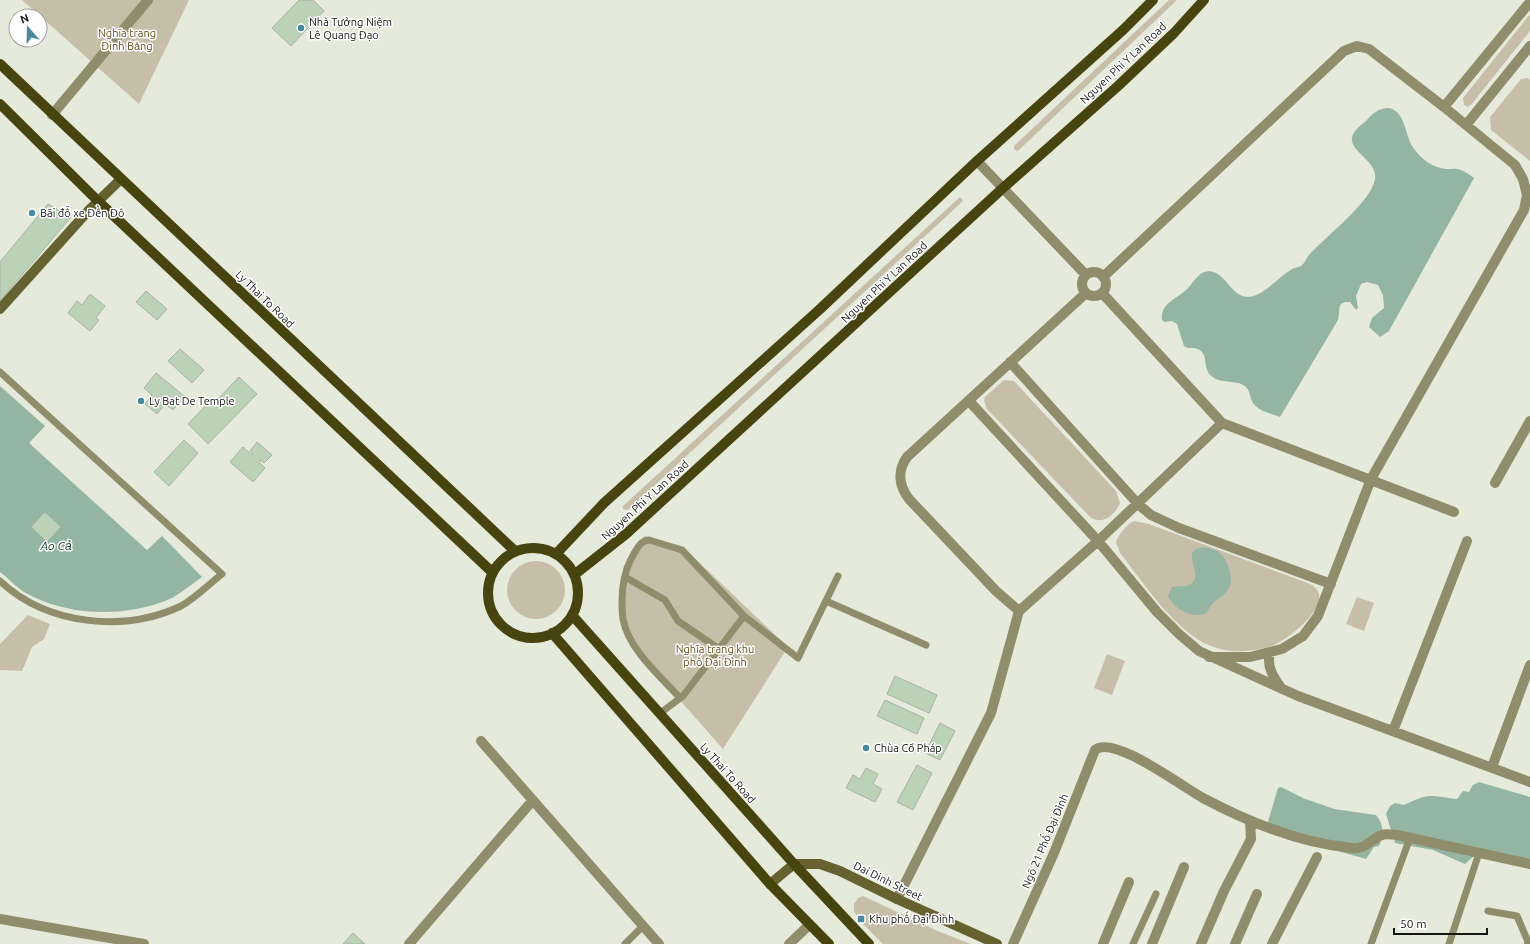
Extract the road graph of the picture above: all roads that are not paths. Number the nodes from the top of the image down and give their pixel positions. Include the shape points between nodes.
1 (148, 0) edge
2 (1153, 0) edge
3 (1204, 0) edge
4 (1530, 2) edge
5 (1530, 46) edge
6 (0, 64) edge
7 (0, 104) edge
8 (1444, 107) junction
9 (52, 115) junction
10 (1466, 125) junction
11 (977, 161) junction
12 (122, 179) junction
13 (1003, 188) junction
14 (98, 200) junction
15 (1086, 275) junction
16 (1103, 277) junction
17 (1086, 293) junction
18 (1102, 293) junction
19 (0, 309) edge
20 (1010, 362) junction
21 (0, 372) edge
22 (968, 401) junction
23 (1530, 422) edge
24 (1222, 423) junction
25 (1371, 479) junction
26 (1495, 483) dead end
27 (1138, 504) junction
28 (1454, 512) dead end
29 (1098, 541) junction
30 (1467, 541) dead end
31 (515, 551) junction
32 (556, 554) junction
33 (492, 572) junction
34 (574, 575) junction
35 (838, 576) dead end
36 (625, 577) junction
37 (0, 581) edge
38 (1331, 584) junction
39 (826, 601) junction
40 (1019, 611) junction
41 (572, 615) junction
42 (744, 616) junction
43 (552, 633) junction
44 (926, 645) dead end
45 (719, 649) junction
46 (1270, 653) junction
47 (1210, 657) junction
48 (1530, 665) edge
49 (1282, 689) junction
50 (680, 698) junction
51 (659, 714) junction
52 (1393, 731) junction
53 (481, 741) dead end
54 (1492, 767) junction
55 (1530, 782) edge
56 (533, 800) junction
57 (1250, 821) junction
58 (1410, 838) junction
59 (1479, 853) junction
60 (1317, 858) dead end
61 (794, 864) junction
62 (1530, 864) edge
63 (1184, 867) dead end
64 (1129, 882) dead end
65 (770, 884) junction
66 (1156, 894) dead end
67 (1257, 894) dead end
68 (897, 899) junction
69 (1488, 911) dead end
70 (0, 919) edge
71 (809, 925) junction
72 (643, 926) junction
73 (144, 944) edge
74 (409, 944) edge
75 (625, 944) edge
76 (659, 944) edge
77 (789, 944) edge
78 (829, 944) edge
79 (869, 944) edge
80 (997, 944) edge
81 (1013, 944) edge
82 (1103, 944) edge
83 (1133, 944) edge
84 (1152, 944) edge
85 (1201, 944) edge
86 (1235, 944) edge
87 (1272, 944) edge
88 (1371, 944) edge
89 (1449, 944) edge
90 (1530, 944) edge

1 - 9 street
2 - 11 main road
3 - 13 main road, Nguyen Phi Y Lan Road via 1174,33 1118,86
4 - 8 street
5 - 10 street
6 - 9 main road, Ly Thai To Road
7 - 14 main road
8 - 10 street
8 - 16 street via 1369,49 1357,46 1350,48
9 - 12 main road, Ly Thai To Road
10 - 25 street via 1515,165 1523,179 1527,194 1524,210
11 - 13 street
11 - 32 main road via 820,310 604,503
12 - 14 street
12 - 31 main road, Ly Thai To Road
13 - 15 street
13 - 34 main road, Nguyen Phi Y Lan Road via 626,534
14 - 19 street
14 - 33 main road
15 - 16 street via 1093,272
15 - 17 street via 1082,282
16 - 18 street via 1106,284
17 - 18 street via 1093,296
17 - 20 street
18 - 24 street
20 - 22 street
20 - 27 street
21 - 37 lane via 222,574 183,605 168,611 140,618 98,622 74,619 51,612 12,592
22 - 29 street
22 - 40 street via 907,458 901,470 901,486 909,499 996,591
23 - 26 street
24 - 25 street
24 - 27 street
25 - 28 street
25 - 38 street
27 - 29 street
27 - 38 street via 1151,515 1179,528
29 - 40 street
29 - 47 street via 1162,617 1188,642
30 - 52 street
31 - 32 main road via 532,548
31 - 33 main road via 502,560
32 - 34 main road
33 - 43 main road via 488,600 490,609 500,625 525,638 544,637
34 - 41 main road via 578,593
35 - 39 lane
36 - 42 lane via 629,563 643,542 649,540 678,547
36 - 45 lane via 665,600 678,621
36 - 50 lane via 622,596 623,619 631,642
38 - 46 street via 1318,616 1302,636 1292,644
39 - 42 lane via 798,658
39 - 44 lane
40 - 68 street via 991,713
41 - 43 main road via 564,626
41 - 51 main road, Ly Thai To Road
42 - 45 lane
43 - 65 main road
45 - 50 lane via 697,680
46 - 47 street via 1250,657
46 - 49 street via 1270,671
47 - 49 street
48 - 54 street
49 - 52 street
50 - 51 lane
51 - 61 main road, Ly Thai To Road
52 - 54 street
53 - 56 street
54 - 55 street
56 - 72 street
56 - 74 street
57 - 58 street via 1308,840 1353,849 1362,848 1381,835
57 - 81 street, Ngõ 21 Phố Đại Đình via 1197,795 1138,758 1115,748 1098,747
57 - 85 street via 1251,839 1224,891
58 - 59 street
58 - 88 lane
59 - 62 street
59 - 89 lane
60 - 87 street
61 - 65 street
61 - 68 street, Dai Dinh Street via 827,866
61 - 79 main road, Ly Thai To Road
63 - 84 street
64 - 82 street
65 - 71 main road
66 - 83 lane
67 - 86 street
68 - 80 street, Dai Dinh Street
69 - 90 lane via 1517,916
70 - 73 street
71 - 77 street
71 - 78 main road
72 - 75 lane
72 - 76 street

